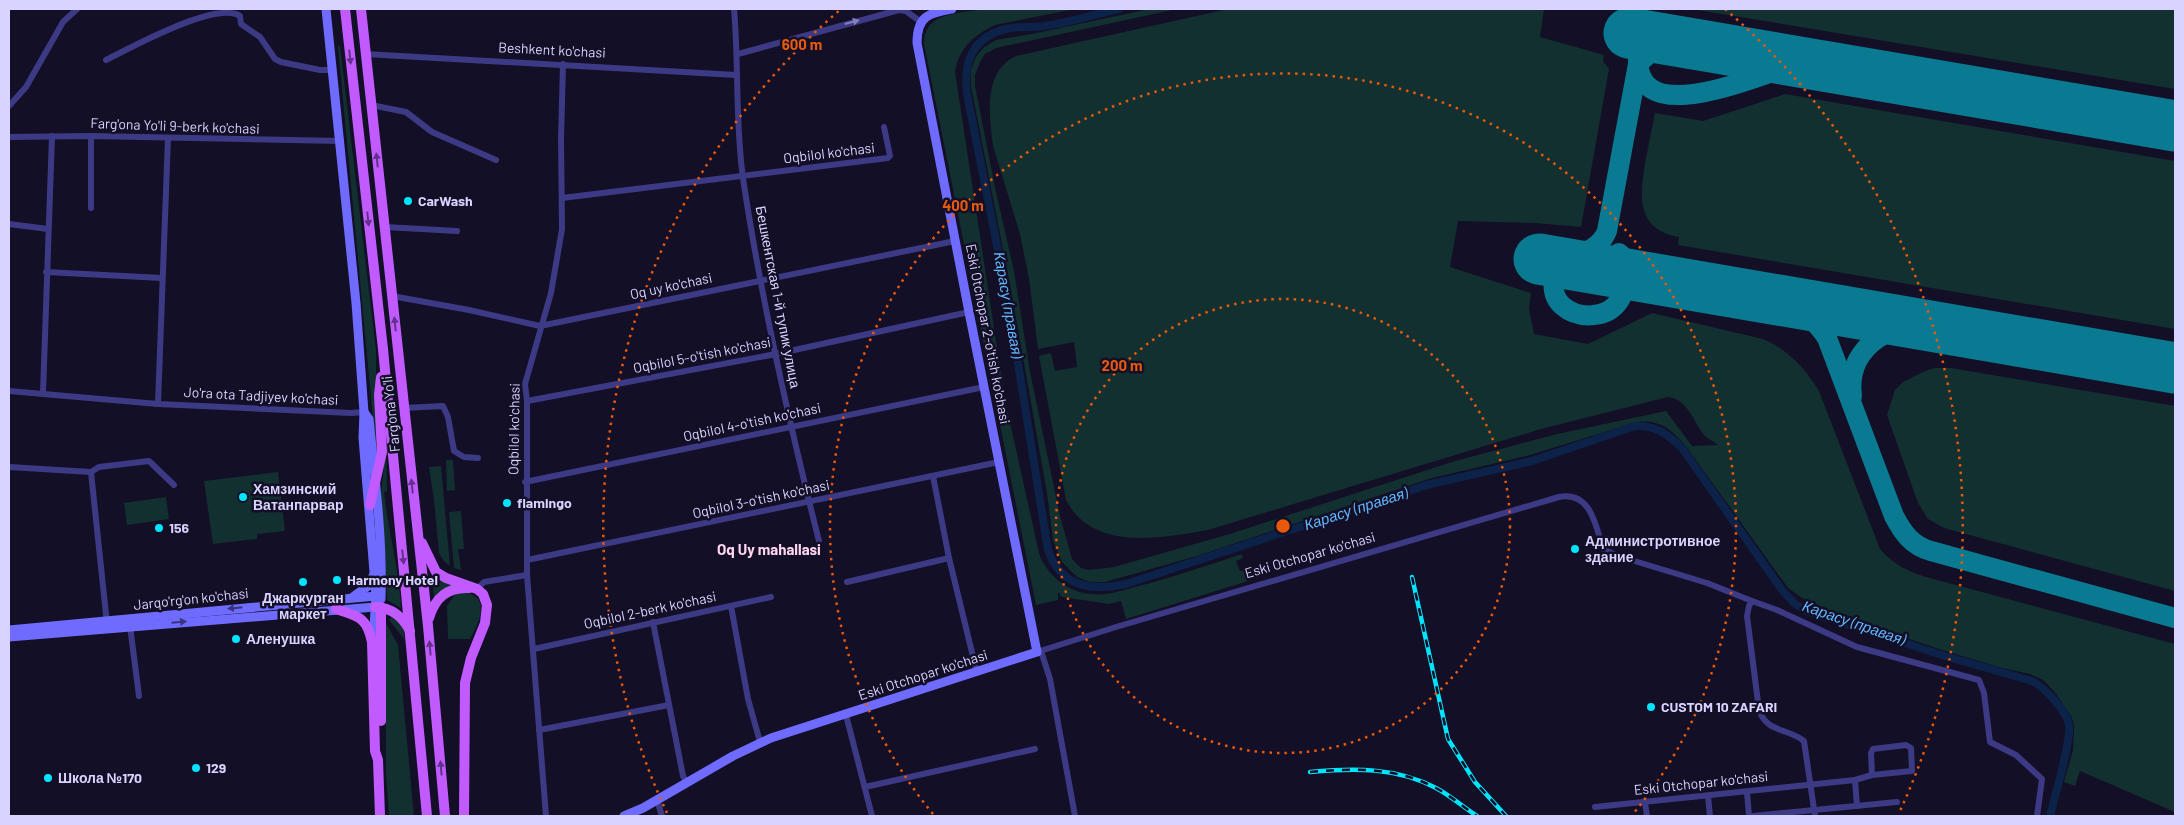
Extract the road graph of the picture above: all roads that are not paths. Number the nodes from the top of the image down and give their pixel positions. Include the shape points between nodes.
1 (77, 9) edge
2 (326, 9) edge
3 (345, 9) edge
4 (361, 9) edge
5 (734, 9) edge
6 (952, 9) edge
7 (929, 11) edge
8 (921, 22) junction
9 (366, 54) junction
10 (738, 54) junction
11 (106, 60) dead end
12 (563, 64) junction
13 (332, 70) junction
14 (736, 75) junction
15 (371, 105) junction
16 (9, 106) edge
17 (884, 127) dead end
18 (52, 136) junction
19 (91, 136) junction
20 (9, 137) edge
21 (168, 138) junction
22 (341, 141) junction
23 (496, 160) dead end
24 (743, 177) junction
25 (562, 198) junction
26 (91, 208) dead end
27 (9, 224) edge
28 (385, 227) junction
29 (48, 229) junction
30 (457, 232) dead end
31 (955, 241) junction
32 (46, 272) junction
33 (162, 278) junction
34 (761, 280) junction
35 (392, 296) junction
36 (969, 312) junction
37 (540, 326) junction
38 (383, 349) junction
39 (776, 354) junction
40 (984, 387) junction
41 (9, 390) edge
42 (43, 392) junction
43 (527, 401) junction
44 (158, 404) junction
45 (404, 408) junction
46 (364, 412) junction
47 (791, 426) junction
48 (478, 458) dead end
49 (999, 462) junction
50 (9, 467) edge
51 (91, 472) junction
52 (933, 476) junction
53 (375, 482) junction
54 (525, 482) junction
55 (174, 485) dead end
56 (809, 502) junction
57 (370, 505) junction
58 (418, 534) junction
59 (819, 541) dead end
60 (949, 558) junction
61 (527, 560) junction
62 (374, 574) junction
63 (527, 575) junction
64 (847, 582) dead end
65 (477, 589) junction
66 (353, 597) junction
67 (771, 597) dead end
68 (1752, 601) junction
69 (377, 603) junction
70 (730, 606) junction
71 (336, 610) junction
72 (653, 622) junction
73 (107, 624) junction
74 (130, 626) junction
75 (428, 626) junction
76 (9, 630) edge
77 (411, 634) junction
78 (9, 637) edge
79 (372, 642) junction
80 (534, 649) junction
81 (1039, 651) junction
82 (977, 673) junction
83 (139, 696) dead end
84 (669, 705) junction
85 (846, 715) junction
86 (539, 730) junction
87 (760, 742) junction
88 (1035, 749) dead end
89 (378, 760) junction
90 (1872, 775) junction
91 (1855, 780) junction
92 (687, 783) junction
93 (1811, 785) junction
94 (865, 788) junction
95 (1747, 792) junction
96 (1708, 796) junction
97 (657, 800) junction
98 (1897, 802) dead end
99 (1645, 803) junction
100 (1858, 806) junction
101 (1595, 807) dead end
102 (1815, 813) edge
103 (380, 816) edge
104 (427, 816) edge
105 (445, 816) edge
106 (464, 816) edge
107 (546, 816) edge
108 (624, 816) edge
109 (662, 816) edge
110 (872, 816) edge
111 (1075, 816) edge
112 (1647, 816) edge
113 (1710, 816) edge
114 (1749, 816) edge
115 (1758, 816) edge
116 (2037, 816) edge

1 - 16 street via 63,22 26,87
2 - 13 street, Farg'ona Yo'li
3 -> 38 main road, Farg'ona Yo'li
4 - 9 main road, Farg'ona Yo'li
5 - 10 street, Бешкентская 1-й тупик улица
6 - 7 street
7 - 8 street
10 -> 8 street via 890,12 906,11
8 - 31 street, Eski Otchopar 2-o'tish ko'chasi via 917,42
9 - 12 street, Beshkent ko'chasi
9 - 15 main road, Farg'ona Yo'li
10 - 14 street, Бешкентская 1-й тупик улица
11 - 13 street via 180,23 209,14 236,13 241,24 260,37 281,62
12 - 14 street, Beshkent ko'chasi
12 - 25 street, Oqbilol ko'chasi
13 - 22 street, Farg'ona Yo'li
14 - 24 street, Бешкентская 1-й тупик улица
15 - 23 street via 406,112 432,132
28 -> 15 main road, Farg'ona Yo'li
17 - 24 street, Oqbilol ko'chasi via 888,158
18 - 19 street, Farg'ona Yo'li 9-berk ko'chasi
18 - 20 street, Farg'ona Yo'li 9-berk ko'chasi
18 - 29 street
19 - 21 street, Farg'ona Yo'li 9-berk ko'chasi
19 - 26 street
21 - 22 street, Farg'ona Yo'li 9-berk ko'chasi
21 - 33 street
22 - 46 street, Farg'ona Yo'li
24 - 25 street, Oqbilol ko'chasi
24 - 34 street, Бешкентская 1-й тупик улица
25 - 37 street, Oqbilol ko'chasi via 562,229
27 - 29 street
28 - 30 street
28 - 35 main road, Farg'ona Yo'li
29 - 32 street
31 - 34 street, Oq uy ko'chasi
31 - 36 street, Eski Otchopar 2-o'tish ko'chasi
32 - 33 street
32 - 42 street
33 - 44 street
34 - 37 street, Oq uy ko'chasi
34 - 39 street, Бешкентская 1-й тупик улица
35 - 37 street, Oq uy ko'chasi
45 -> 35 main road, Farg'ona Yo'li
36 - 39 street, Oqbilol 5-o'tish ko'chasi
36 - 40 street, Eski Otchopar 2-o'tish ko'chasi
37 - 43 street, Oqbilol ko'chasi via 525,384
38 - 53 main road via 379,395 382,452
38 -> 77 main road, Farg'ona Yo'li
39 - 43 street, Oqbilol 5-o'tish ko'chasi
39 - 47 street, Бешкентская 1-й тупик улица
40 - 47 street, Oqbilol 4-o'tish ko'chasi
40 - 49 street, Eski Otchopar 2-o'tish ko'chasi
41 - 42 street, Jo'ra ota Tadjiyev ko'chasi
42 - 44 street, Jo'ra ota Tadjiyev ko'chasi
43 - 54 street, Oqbilol ko'chasi
44 - 46 street, Jo'ra ota Tadjiyev ko'chasi
45 - 48 street via 442,406 448,417 454,451 464,457
58 -> 45 main road, Farg'ona Yo'li
46 - 53 street, Farg'ona Yo'li via 369,419
46 - 57 street, Farg'ona Yo'li via 363,438
47 - 54 street, Oqbilol 4-o'tish ko'chasi
47 - 56 street, Бешкентская 1-й тупик улица
49 - 52 street, Oqbilol 3-o'tish ko'chasi
49 - 81 street, Eski Otchopar 2-o'tish ko'chasi
50 - 51 street
51 - 55 street via 99,467 148,460
51 - 73 street
52 - 56 street, Oqbilol 3-o'tish ko'chasi
52 - 60 street
53 - 57 main road
53 - 69 street, Farg'ona Yo'li via 381,551
54 - 61 street, Oqbilol ko'chasi
56 - 59 street, Бешкентская 1-й тупик улица
56 - 61 street, Oqbilol 3-o'tish ko'chasi
57 - 62 street, Farg'ona Yo'li
58 - 65 main road via 436,572
58 - 75 main road, Farg'ona Yo'li
60 - 64 street
60 - 82 street
61 - 63 street, Oqbilol ko'chasi
62 - 66 street via 368,586
62 - 69 street, Farg'ona Yo'li
63 - 65 street via 484,582
63 - 80 street, Oqbilol ko'chasi
65 - 75 main road via 463,587 445,592 431,610
65 - 106 main road via 486,599 488,610 486,623 470,658 465,684
66 - 69 street, Jarqo'rg'on ko'chasi
66 -> 73 street, Jarqo'rg'on ko'chasi
67 - 70 street, Oqbilol 2-berk ko'chasi
68 - 81 street, Eski Otchopar ko'chasi via 1603,549 1588,507 1577,498 1563,496
68 - 93 street via 1747,616 1758,710 1772,728 1804,741
68 - 116 street, Eski Otchopar ko'chasi via 1857,647 1979,680 1984,693 1990,742 2016,755 2042,778
69 - 71 street, Jarqo'rg'on ko'chasi
69 - 77 main road via 400,617
69 - 79 street, Farg'ona Yo'li
69 - 89 main road via 381,750
70 - 72 street, Oqbilol 2-berk ko'chasi
70 - 87 street
74 -> 71 street, Jarqo'rg'on ko'chasi
71 - 79 main road via 366,622
72 - 80 street, Oqbilol 2-berk ko'chasi
72 - 84 street
73 - 74 street, Jarqo'rg'on ko'chasi
73 - 76 street, Jarqo'rg'on ko'chasi
73 - 78 street, Jarqo'rg'on ko'chasi
74 - 83 street
105 -> 75 main road, Farg'ona Yo'li
77 - 104 main road, Farg'ona Yo'li
79 - 89 main road
80 - 86 street, Oqbilol ko'chasi
81 - 82 street, Eski Otchopar ko'chasi
81 - 111 street, Eski Otchopar 2-o'tish ko'chasi via 1050,679
82 - 85 street, Eski Otchopar ko'chasi
84 - 86 street
84 - 92 street
85 - 87 street, Eski Otchopar ko'chasi
85 - 94 street, Eski Otchopar ko'chasi
86 - 107 street, Oqbilol ko'chasi
87 - 92 street, Eski Otchopar ko'chasi
88 - 94 street
89 - 103 main road
90 - 90 street, Eski Otchopar ko'chasi via 1870,753 1873,749 1906,745 1910,748 1912,772
90 - 91 street, Eski Otchopar ko'chasi
91 - 93 street, Eski Otchopar ko'chasi
91 - 100 street
92 - 97 street, Eski Otchopar ko'chasi
93 - 95 street, Eski Otchopar ko'chasi
93 - 102 street
94 - 110 street, Eski Otchopar ko'chasi
95 - 96 street, Eski Otchopar ko'chasi
95 - 114 street
96 - 99 street, Eski Otchopar ko'chasi
96 - 113 street
97 - 108 street, Eski Otchopar ko'chasi
97 - 109 street
98 - 100 street
99 - 101 street, Eski Otchopar ko'chasi
99 - 112 street
100 - 102 street
102 - 115 street

